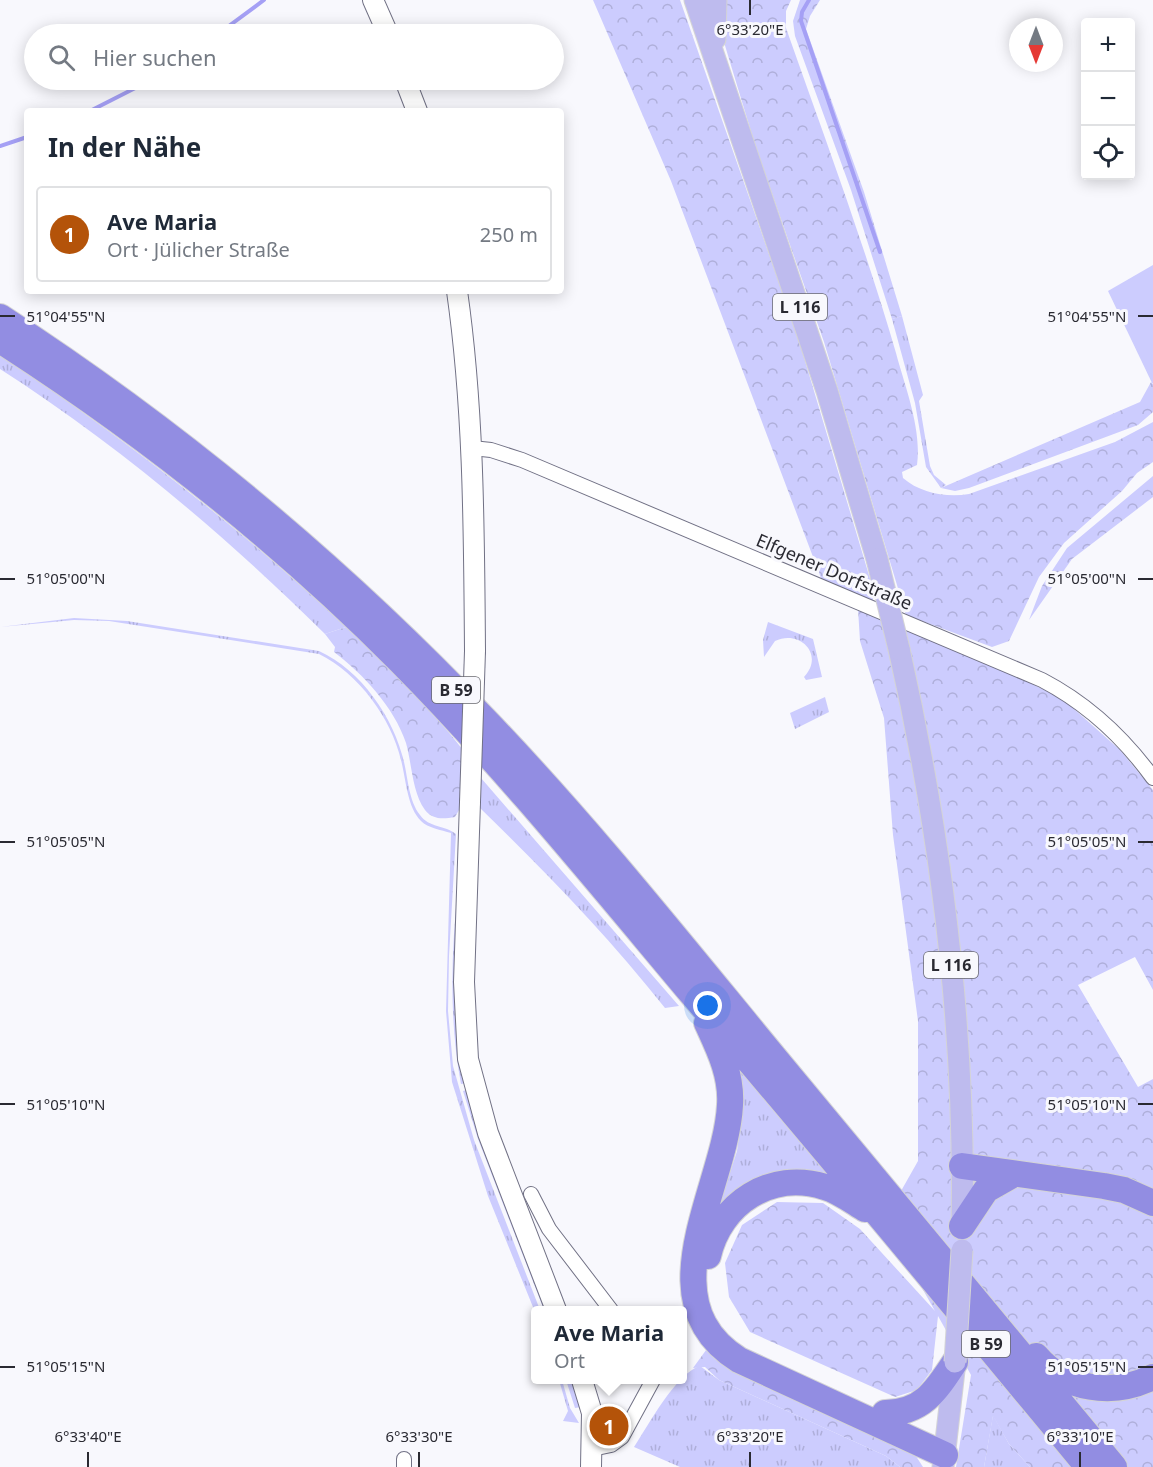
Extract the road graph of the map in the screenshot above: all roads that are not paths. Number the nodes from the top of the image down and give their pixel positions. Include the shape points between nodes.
1 (373, 0) edge
2 (695, 0) edge
3 (716, 0) edge
4 (384, 24) edge
5 (716, 58) junction
6 (409, 90) edge
7 (416, 108) edge
8 (457, 294) edge
9 (0, 317) edge
10 (0, 340) edge
11 (472, 448) junction
12 (1153, 778) edge
13 (694, 995) junction
14 (962, 1159) junction
15 (1014, 1174) junction
16 (1153, 1186) edge
17 (531, 1194) dead end
18 (1153, 1203) edge
19 (884, 1221) junction
20 (962, 1238) junction
21 (973, 1297) junction
22 (554, 1306) edge
23 (606, 1306) edge
24 (955, 1362) junction
25 (1153, 1377) edge
26 (583, 1384) edge
27 (651, 1384) edge
28 (885, 1413) junction
29 (945, 1453) edge
30 (592, 1454) edge
31 (1088, 1467) edge
32 (1114, 1467) edge

1 - 4 street
2 - 5 main road, L 116
3 - 5 main road
5 - 14 main road, L 116, bridge via 827,391 877,559 899,649 923,762 942,888 957,1035
6 - 7 street
8 - 11 street
9 - 21 highway, B 59 via 131,406 200,459 308,549 419,652 510,746 599,847
10 - 13 highway, B 59 via 156,450 254,527 348,610 481,746
11 - 12 street, Elfgener Dorfstraße via 522,460 1042,680 1107,726
11 - 22 street, bridge via 474,651 464,982 468,1059 486,1127
13 - 19 highway, B 59
13 - 29 highway via 726,1066 730,1103 724,1150 694,1253 693,1286 703,1320 720,1345 739,1360
14 - 15 highway
14 - 16 highway via 1124,1176
14 - 20 main road, L 116
15 - 18 highway via 1124,1190
15 - 20 highway via 982,1194
17 - 23 street via 549,1229
19 - 28 highway via 825,1187 799,1182 772,1185 751,1194 724,1217 710,1249 706,1279 714,1312 740,1344
19 - 31 highway, B 59
20 - 24 main road, L 116, bridge
21 - 25 highway via 1002,1318 1049,1370 1074,1382 1114,1388
21 - 32 highway, B 59
24 - 28 highway via 925,1402 901,1412
24 - 29 main road, L 116
26 - 30 street via 592,1413
27 - 30 street via 622,1437
28 - 29 highway

